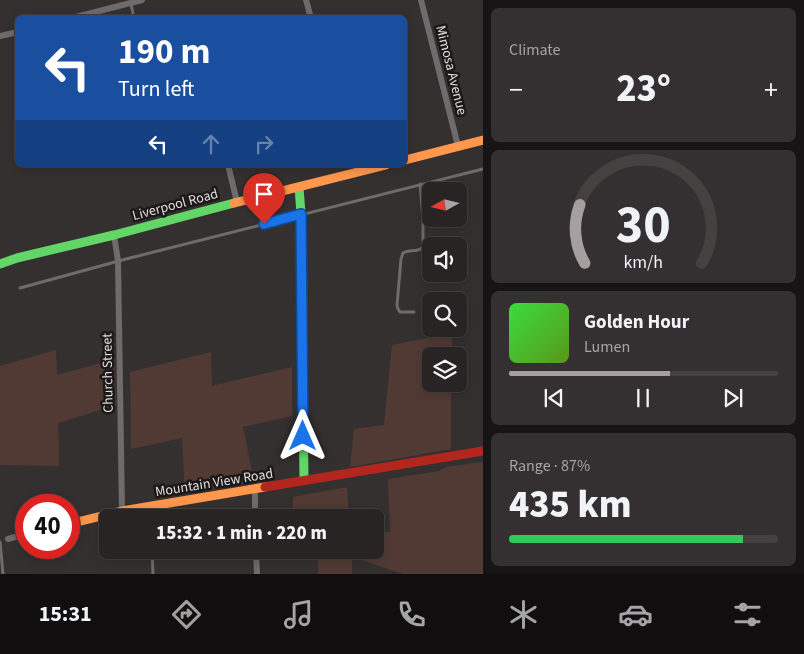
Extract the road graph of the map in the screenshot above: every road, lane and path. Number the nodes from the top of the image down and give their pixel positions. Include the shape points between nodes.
1 (142, 0) edge
2 (306, 0) edge
3 (421, 0) edge
4 (130, 1) edge
5 (82, 15) edge
6 (133, 15) edge
7 (310, 15) edge
8 (15, 33) edge
9 (0, 36) edge
10 (483, 140) edge
11 (458, 146) junction
12 (407, 159) edge
13 (228, 167) edge
14 (374, 167) edge
15 (483, 169) edge
16 (420, 184) junction
17 (299, 187) junction
18 (237, 202) junction
19 (301, 214) junction
20 (114, 235) junction
21 (118, 261) junction
22 (0, 264) edge
23 (20, 288) dead end
24 (414, 312) dead end
25 (483, 451) edge
26 (304, 480) junction
27 (255, 489) junction
28 (152, 506) joint
29 (122, 509) edge
30 (130, 509) edge
31 (256, 509) edge
32 (99, 516) edge
33 (80, 521) edge
34 (15, 537) edge
35 (8, 539) dead end
36 (0, 542) edge
37 (152, 559) edge
38 (256, 559) edge
39 (1, 560) edge
40 (3, 574) edge
41 (153, 574) edge
42 (257, 574) edge

1 - 4 street
2 - 7 street
3 - 11 street, Mimosa Avenue
4 - 5 street
4 - 6 lane
8 - 9 street
10 - 11 street
11 - 12 street
13 - 18 street
14 - 17 street, Liverpool Road
15 - 16 lane
16 - 19 lane
16 - 24 lane via 423,247 403,253 397,305 400,312
17 - 18 street, Liverpool Road
17 - 19 street
18 - 20 street, Liverpool Road
19 - 21 lane
19 - 26 street
20 - 21 street, Church Street
20 - 22 street, Liverpool Road
21 - 23 lane
21 - 29 street, Church Street
25 - 26 street, Mountain View Road
26 - 27 street, Mountain View Road
27 - 28 street, Mountain View Road
27 - 31 street
28 - 30 street, Mountain View Road
32 - 33 street, Mountain View Road
34 - 35 street
36 - 39 lane
37 - 41 lane
38 - 42 street
39 - 40 lane

